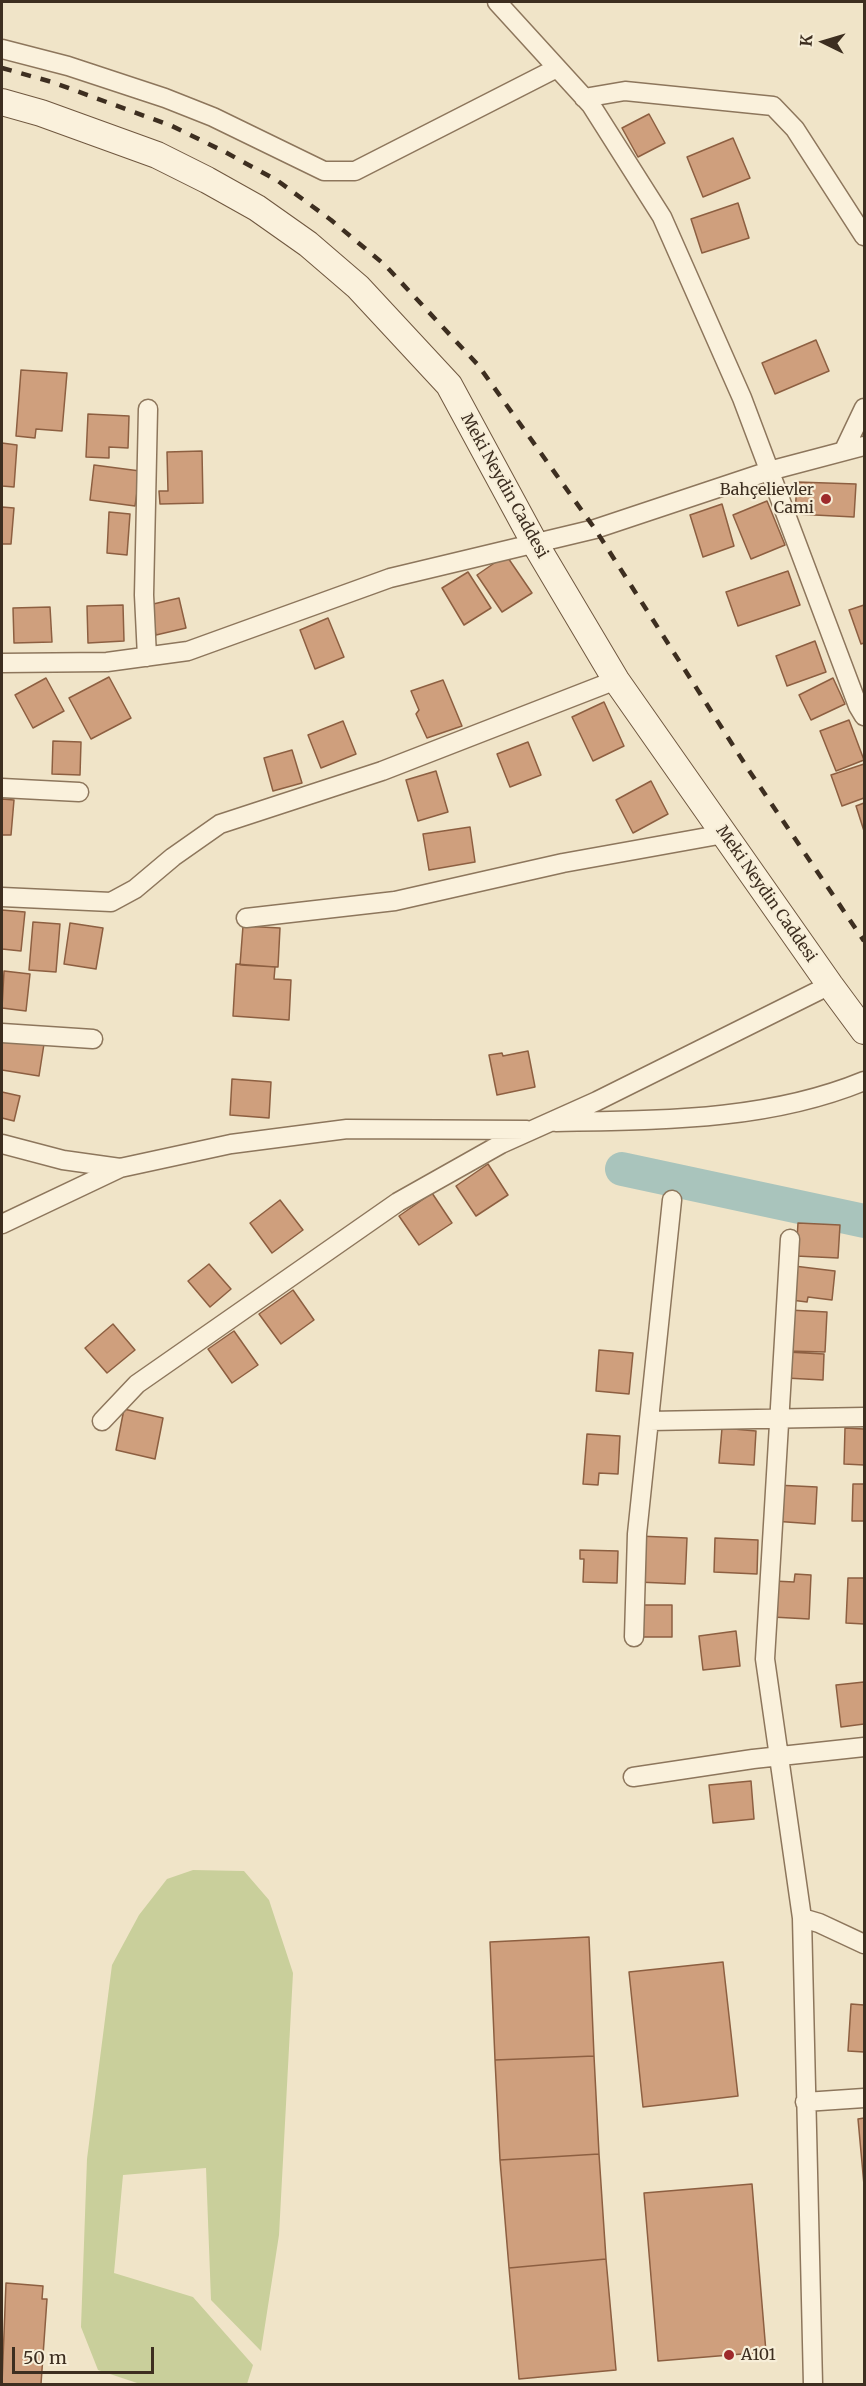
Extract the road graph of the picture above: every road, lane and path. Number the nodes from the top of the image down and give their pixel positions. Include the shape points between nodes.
1 (497, 2) edge
2 (2, 49) edge
3 (557, 68) junction
4 (584, 98) junction
5 (2, 102) edge
6 (864, 236) edge
7 (864, 408) edge
8 (148, 409) dead end
9 (864, 446) edge
10 (844, 450) junction
11 (769, 471) junction
12 (534, 542) junction
13 (147, 657) junction
14 (2, 663) edge
15 (616, 680) junction
16 (864, 716) edge
17 (2, 788) edge
18 (79, 792) dead end
19 (724, 834) junction
20 (2, 897) edge
21 (246, 918) dead end
22 (830, 985) junction
23 (864, 1031) edge
24 (2, 1033) edge
25 (93, 1040) dead end
26 (864, 1081) edge
27 (549, 1122) junction
28 (532, 1130) junction
29 (2, 1144) edge
30 (120, 1168) junction
31 (672, 1200) dead end
32 (2, 1224) edge
33 (790, 1239) dead end
34 (864, 1417) edge
35 (778, 1418) junction
36 (102, 1420) dead end
37 (650, 1421) junction
38 (634, 1637) dead end
39 (864, 1747) edge
40 (779, 1756) junction
41 (633, 1777) dead end
42 (802, 1918) junction
43 (864, 1944) edge
44 (864, 2098) edge
45 (805, 2102) junction
46 (813, 2385) edge

1 - 3 street
2 - 3 street via 165,98 324,171 355,171
3 - 4 street
4 - 6 street via 625,91 773,106 795,129
4 - 11 street via 662,217 742,398
5 - 12 street, Meki Neydin Caddesi via 157,155 257,208 308,244 358,287 449,385
7 - 10 street
8 - 13 street via 144,595
9 - 10 street
10 - 11 street
11 - 12 street via 595,529
11 - 16 street
12 - 13 street via 390,578 188,651
12 - 15 street, Meki Neydin Caddesi
13 - 14 street via 107,663
15 - 19 street, Meki Neydin Caddesi
15 - 20 street via 382,771 220,824 135,889 111,902
17 - 18 street
19 - 21 street via 563,862 395,901
19 - 22 street, Meki Neydin Caddesi
22 - 23 street, Meki Neydin Caddesi
22 - 27 street
24 - 25 street
26 - 27 street via 780,1107 737,1113
27 - 28 street
28 - 30 street via 347,1130 231,1144
28 - 36 street via 398,1202 136,1384
29 - 30 street via 63,1160
30 - 32 street
31 - 37 street
33 - 35 street
34 - 35 street
35 - 37 street
35 - 40 street via 765,1659
37 - 38 street via 637,1534
39 - 40 street
40 - 41 street
40 - 42 street
42 - 43 street
42 - 45 street
44 - 45 street
45 - 46 street

